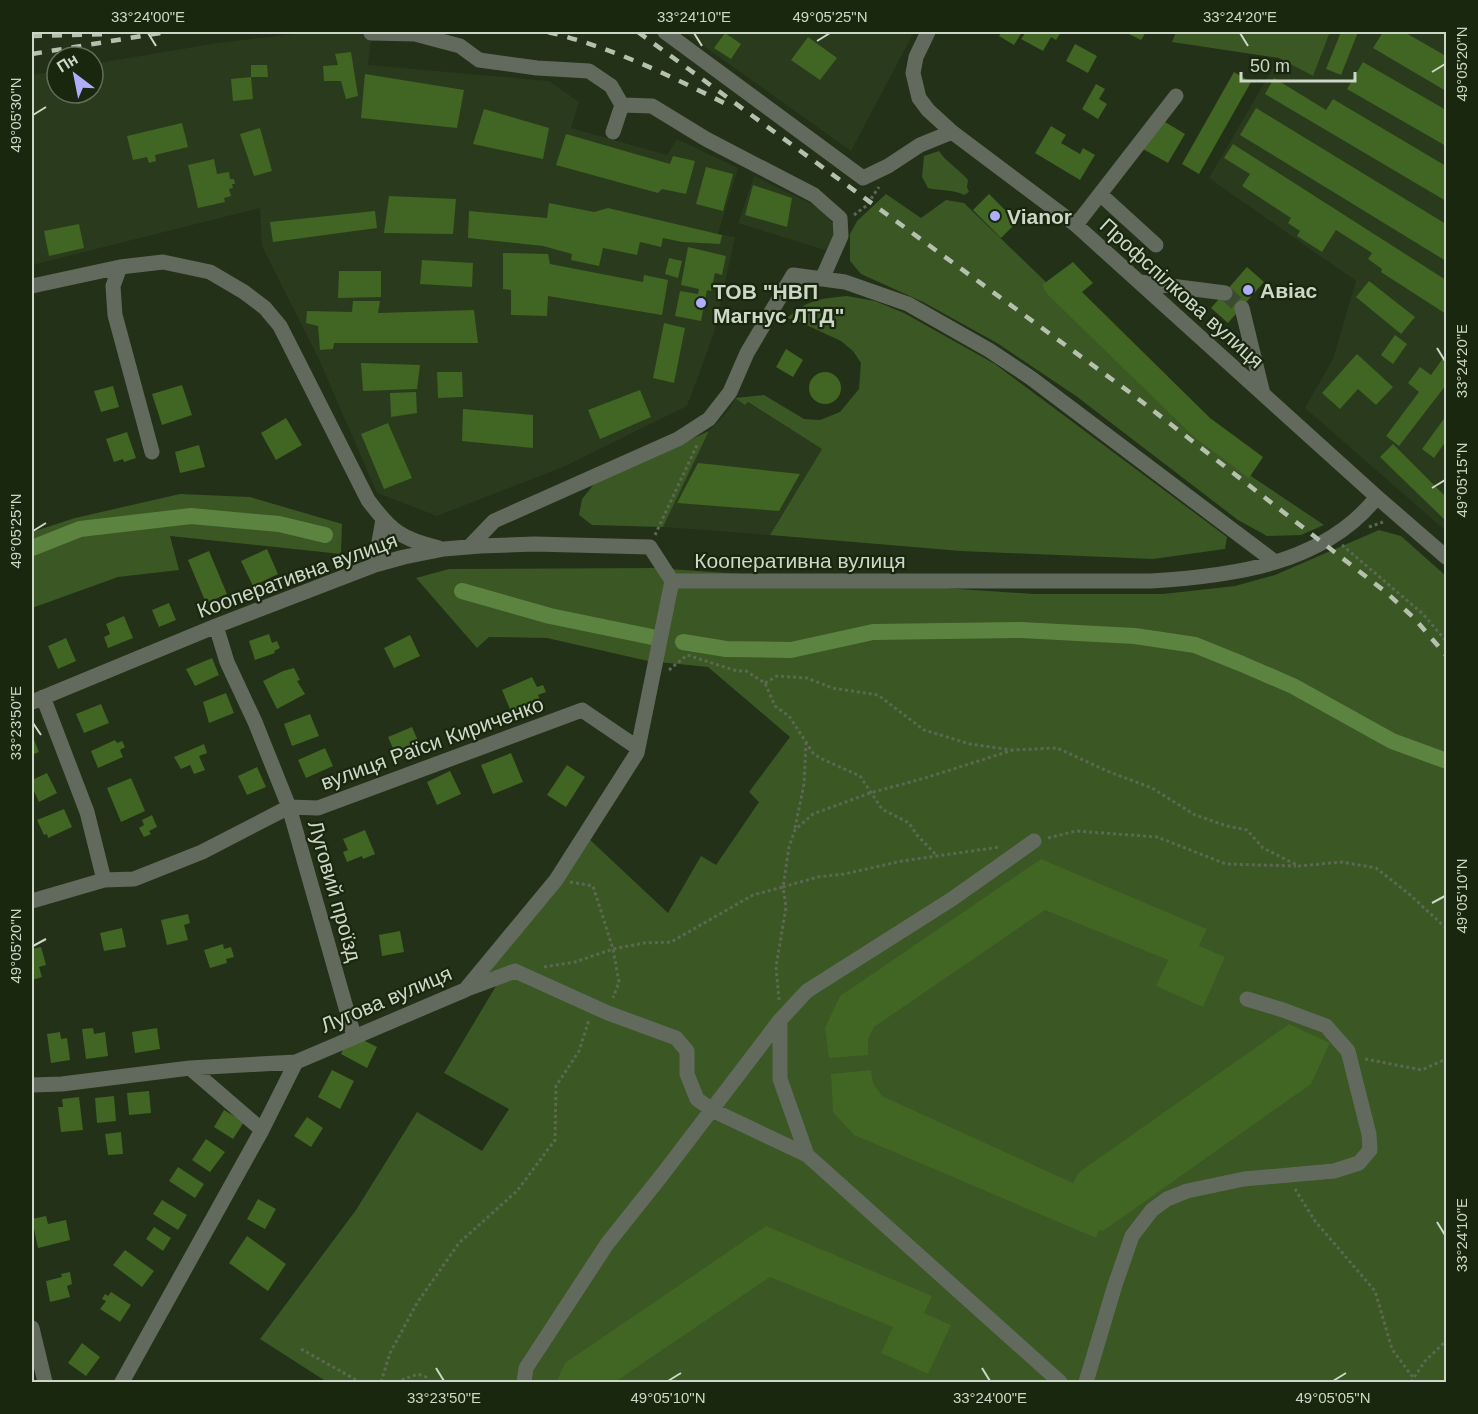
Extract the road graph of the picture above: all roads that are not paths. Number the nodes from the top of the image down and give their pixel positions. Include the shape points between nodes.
1 (665, 32) edge
2 (928, 32) edge
3 (371, 33) edge
4 (1176, 96) dead end
5 (622, 105) junction
6 (613, 132) dead end
7 (952, 132) junction
8 (1100, 194) junction
9 (1076, 225) junction
10 (1156, 245) dead end
11 (120, 267) junction
12 (822, 279) junction
13 (1140, 282) junction
14 (32, 286) edge
15 (1225, 293) tunnel mouth
16 (1242, 308) tunnel mouth
17 (1263, 394) junction
18 (152, 452) dead end
19 (1377, 497) junction
20 (383, 519) junction
21 (469, 546) junction
22 (444, 549) junction
23 (1446, 557) edge
24 (1275, 562) junction
25 (375, 565) junction
26 (672, 581) junction
27 (216, 626) junction
28 (37, 699) edge
29 (638, 747) junction
30 (289, 807) junction
31 (1034, 841) dead end
32 (104, 880) junction
33 (32, 901) edge
34 (465, 990) junction
35 (1247, 999) dead end
36 (780, 1020) junction
37 (354, 1036) junction
38 (296, 1062) junction
39 (190, 1068) junction
40 (32, 1085) edge
41 (712, 1110) junction
42 (262, 1130) junction
43 (807, 1155) junction
44 (32, 1328) edge
45 (45, 1383) edge
46 (122, 1383) edge
47 (524, 1383) edge
48 (1060, 1383) edge
49 (1086, 1383) edge

1 - 7 street via 863,178 920,145
2 - 7 street, Профспілкова вулиця via 916,57 915,87 928,110
3 - 5 street via 415,34 460,46 479,60 589,71 610,86
4 - 8 street
5 - 6 street
5 - 12 street via 652,106 814,195 840,218 841,226 841,236
7 - 9 street, Профспілкова вулиця
8 - 9 street
8 - 10 street
9 - 13 street, Профспілкова вулиця
11 - 14 street
11 - 18 street via 113,286 115,315
11 - 20 street via 163,262 210,272 265,308 280,326 363,491
12 - 21 street via 793,275 747,352 730,392 710,419 678,439 494,521
12 - 24 street via 845,282 908,304 990,350
13 - 15 street
13 - 17 street, Профспілкова вулиця
16 - 17 street
17 - 19 street, Профспілкова вулиця
19 - 23 street, Профспілкова вулиця
19 - 24 street, Кооперативна вулиця via 1366,511 1331,536
20 - 22 street via 413,542
20 - 25 street
21 - 22 street, Кооперативна вулиця
21 - 26 street, Кооперативна вулиця via 650,547
22 - 25 street, Кооперативна вулиця
24 - 26 street, Кооперативна вулиця via 1204,577 1150,581
25 - 27 street, Кооперативна вулиця
26 - 29 street, Лугова вулиця
27 - 28 street, Кооперативна вулиця
27 - 30 street, Луговий проїзд via 227,662
28 - 32 street via 87,812
29 - 30 street, вулиця Раїси Кириченко via 582,710 318,808
29 - 34 street, Лугова вулиця via 556,879
30 - 32 street, вулиця Раїси Кириченко via 202,852 134,879
30 - 37 street, Луговий проїзд
31 - 36 street via 952,899 807,991
32 - 33 street, вулиця Раїси Кириченко
34 - 37 street, Лугова вулиця
34 - 41 street via 515,971 600,1010 676,1038 687,1051 687,1074 697,1099
35 - 49 street via 1326,1026 1348,1051 1370,1150 1359,1163 1334,1171 1244,1179 1187,1191 1167,1198 1152,1210 1132,1236
36 - 41 street
36 - 43 street via 780,1079
37 - 38 street, Лугова вулиця
38 - 39 street
38 - 42 street
39 - 40 street
39 - 42 street
41 - 43 street
41 - 47 street via 607,1244 526,1368
42 - 46 street
43 - 48 street
44 - 45 street

